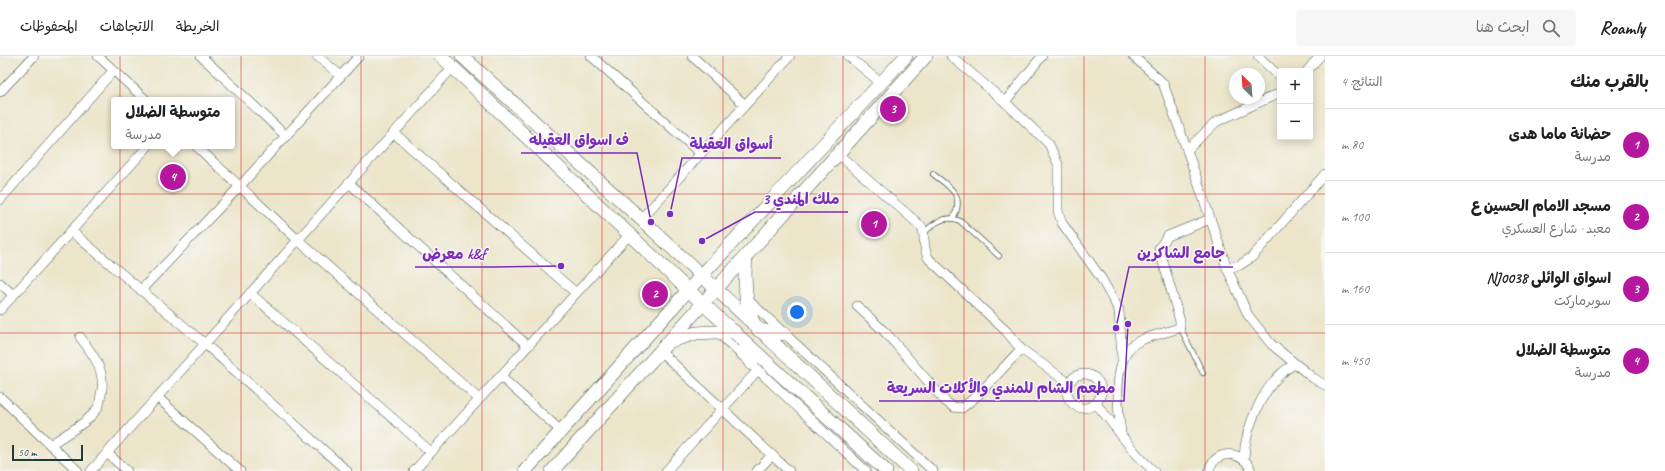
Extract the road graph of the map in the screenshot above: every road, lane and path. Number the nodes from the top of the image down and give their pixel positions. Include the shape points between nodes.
1 (34, 56) edge
2 (98, 56) edge
3 (201, 56) edge
4 (317, 56) edge
5 (359, 56) edge
6 (441, 56) edge
7 (462, 56) edge
8 (591, 56) edge
9 (692, 56) edge
10 (790, 56) edge
11 (848, 56) edge
12 (906, 56) edge
13 (926, 56) edge
14 (951, 56) edge
15 (1042, 56) edge
16 (1133, 56) edge
17 (1258, 56) edge
18 (1320, 56) edge
19 (453, 67) junction
20 (1310, 68) edge
21 (114, 70) junction
22 (1277, 74) edge
23 (340, 76) junction
24 (881, 83) junction
25 (0, 92) edge
26 (1277, 94) edge
27 (143, 97) edge
28 (1005, 102) junction
29 (745, 105) junction
30 (394, 133) junction
31 (286, 136) junction
32 (145, 149) edge
33 (199, 149) edge
34 (1187, 150) junction
35 (701, 154) junction
36 (838, 154) junction
37 (933, 174) dead end
38 (1325, 174) edge
39 (349, 183) junction
40 (240, 186) junction
41 (0, 200) edge
42 (953, 218) junction
43 (641, 219) junction
44 (1210, 219) junction
45 (71, 231) junction
46 (924, 233) junction
47 (630, 234) junction
48 (299, 241) junction
49 (746, 256) junction
50 (999, 256) dead end
51 (1227, 268) junction
52 (701, 276) junction
53 (0, 283) edge
54 (141, 290) junction
55 (688, 290) junction
56 (716, 290) junction
57 (250, 293) junction
58 (576, 293) junction
59 (13, 295) junction
60 (746, 298) junction
61 (703, 304) junction
62 (857, 306) dead end
63 (0, 310) edge
64 (1180, 327) junction
65 (757, 329) junction
66 (716, 331) junction
67 (734, 331) junction
68 (785, 334) junction
69 (80, 337) dead end
70 (744, 341) junction
71 (205, 344) junction
72 (528, 346) junction
73 (665, 346) junction
74 (1021, 349) junction
75 (1122, 360) junction
76 (1295, 364) junction
77 (755, 367) junction
78 (1203, 373) dead end
79 (500, 376) junction
80 (1069, 383) junction
81 (1325, 385) edge
82 (0, 397) edge
83 (157, 397) junction
84 (479, 399) junction
85 (1096, 404) junction
86 (722, 409) junction
87 (561, 431) junction
88 (1121, 434) junction
89 (50, 444) junction
90 (431, 452) junction
91 (107, 453) junction
92 (772, 455) junction
93 (1244, 458) junction
94 (78, 471) edge
95 (91, 471) edge
96 (127, 471) edge
97 (240, 471) edge
98 (347, 471) edge
99 (414, 471) edge
100 (525, 471) edge
101 (552, 471) edge
102 (666, 471) edge
103 (757, 471) edge
104 (789, 471) edge
105 (866, 471) edge
106 (886, 471) edge
107 (911, 471) edge
108 (933, 471) edge
109 (1154, 471) edge
110 (1209, 471) edge
111 (1251, 471) edge

1 - 25 street
2 - 21 street
3 - 31 street
4 - 23 street
5 - 23 street
6 - 19 main road
7 - 43 main road
8 - 35 street
9 - 29 street
10 - 29 street
11 - 24 street
12 - 24 main road
13 - 36 main road
14 - 28 street
15 - 28 street
16 - 34 street via 1162,83
17 - 22 street
18 - 20 street
19 - 30 street
19 - 47 main road
21 - 27 street
21 - 41 street
23 - 31 street
24 - 52 main road
26 - 34 street via 1216,122
28 - 75 street via 1040,134 1055,156 1058,164 1058,211 1062,223 1120,310
29 - 35 street
30 - 39 street
30 - 58 street
31 - 40 street
32 - 45 street
33 - 40 street
34 - 44 street
35 - 43 street
36 - 46 street via 917,222
36 - 49 main road
37 - 42 lane via 957,197 959,204
38 - 51 street via 1252,257 1240,265
39 - 48 street
39 - 72 street
40 - 48 street
40 - 54 street
42 - 46 lane via 937,221
42 - 50 lane via 960,221
43 - 52 main road
44 - 51 street
44 - 64 street via 1168,236 1159,248
45 - 54 street
45 - 59 street
46 - 74 street via 924,252 929,259 1006,331
47 - 55 main road
47 - 58 street
48 - 57 street
48 - 84 street
49 - 56 main road
49 - 60 main road
51 - 76 street via 1248,315 1271,344
52 - 55 main road
52 - 56 main road
53 - 59 street
54 - 71 street
55 - 61 main road
55 - 87 main road
56 - 61 main road
56 - 65 main road
57 - 71 street
57 - 90 street
58 - 72 street
59 - 63 street
60 - 65 main road via 750,317
60 - 68 street
61 - 67 main road
61 - 73 main road
62 - 74 street via 953,407 962,408 978,395
64 - 75 street via 1133,345
64 - 78 lane
65 - 68 main road
65 - 107 main road
66 - 67 main road
66 - 73 main road via 696,333
66 - 77 street
67 - 70 main road
68 - 108 street
69 - 89 street via 94,356 102,374 103,388 98,407
70 - 77 main road
70 - 106 main road
71 - 83 street
71 - 98 street
72 - 79 street
73 - 86 street
73 - 101 main road
74 - 80 street
75 - 88 street via 1118,393
76 - 81 street
76 - 93 street via 1282,373 1266,392 1247,433
77 - 86 street
77 - 105 street
79 - 84 street
79 - 87 street
80 - 85 street via 1068,397 1076,407 1090,408
80 - 85 street via 1079,375 1092,376 1097,380 1102,392
82 - 89 street
83 - 91 street
83 - 97 street
84 - 90 street
85 - 88 street
86 - 92 street
86 - 102 street
87 - 100 main road
88 - 109 street via 1133,451
89 - 94 street
90 - 99 street
91 - 95 street
91 - 96 street
92 - 103 street
92 - 104 street
93 - 110 street via 1228,454 1220,456
93 - 111 street

